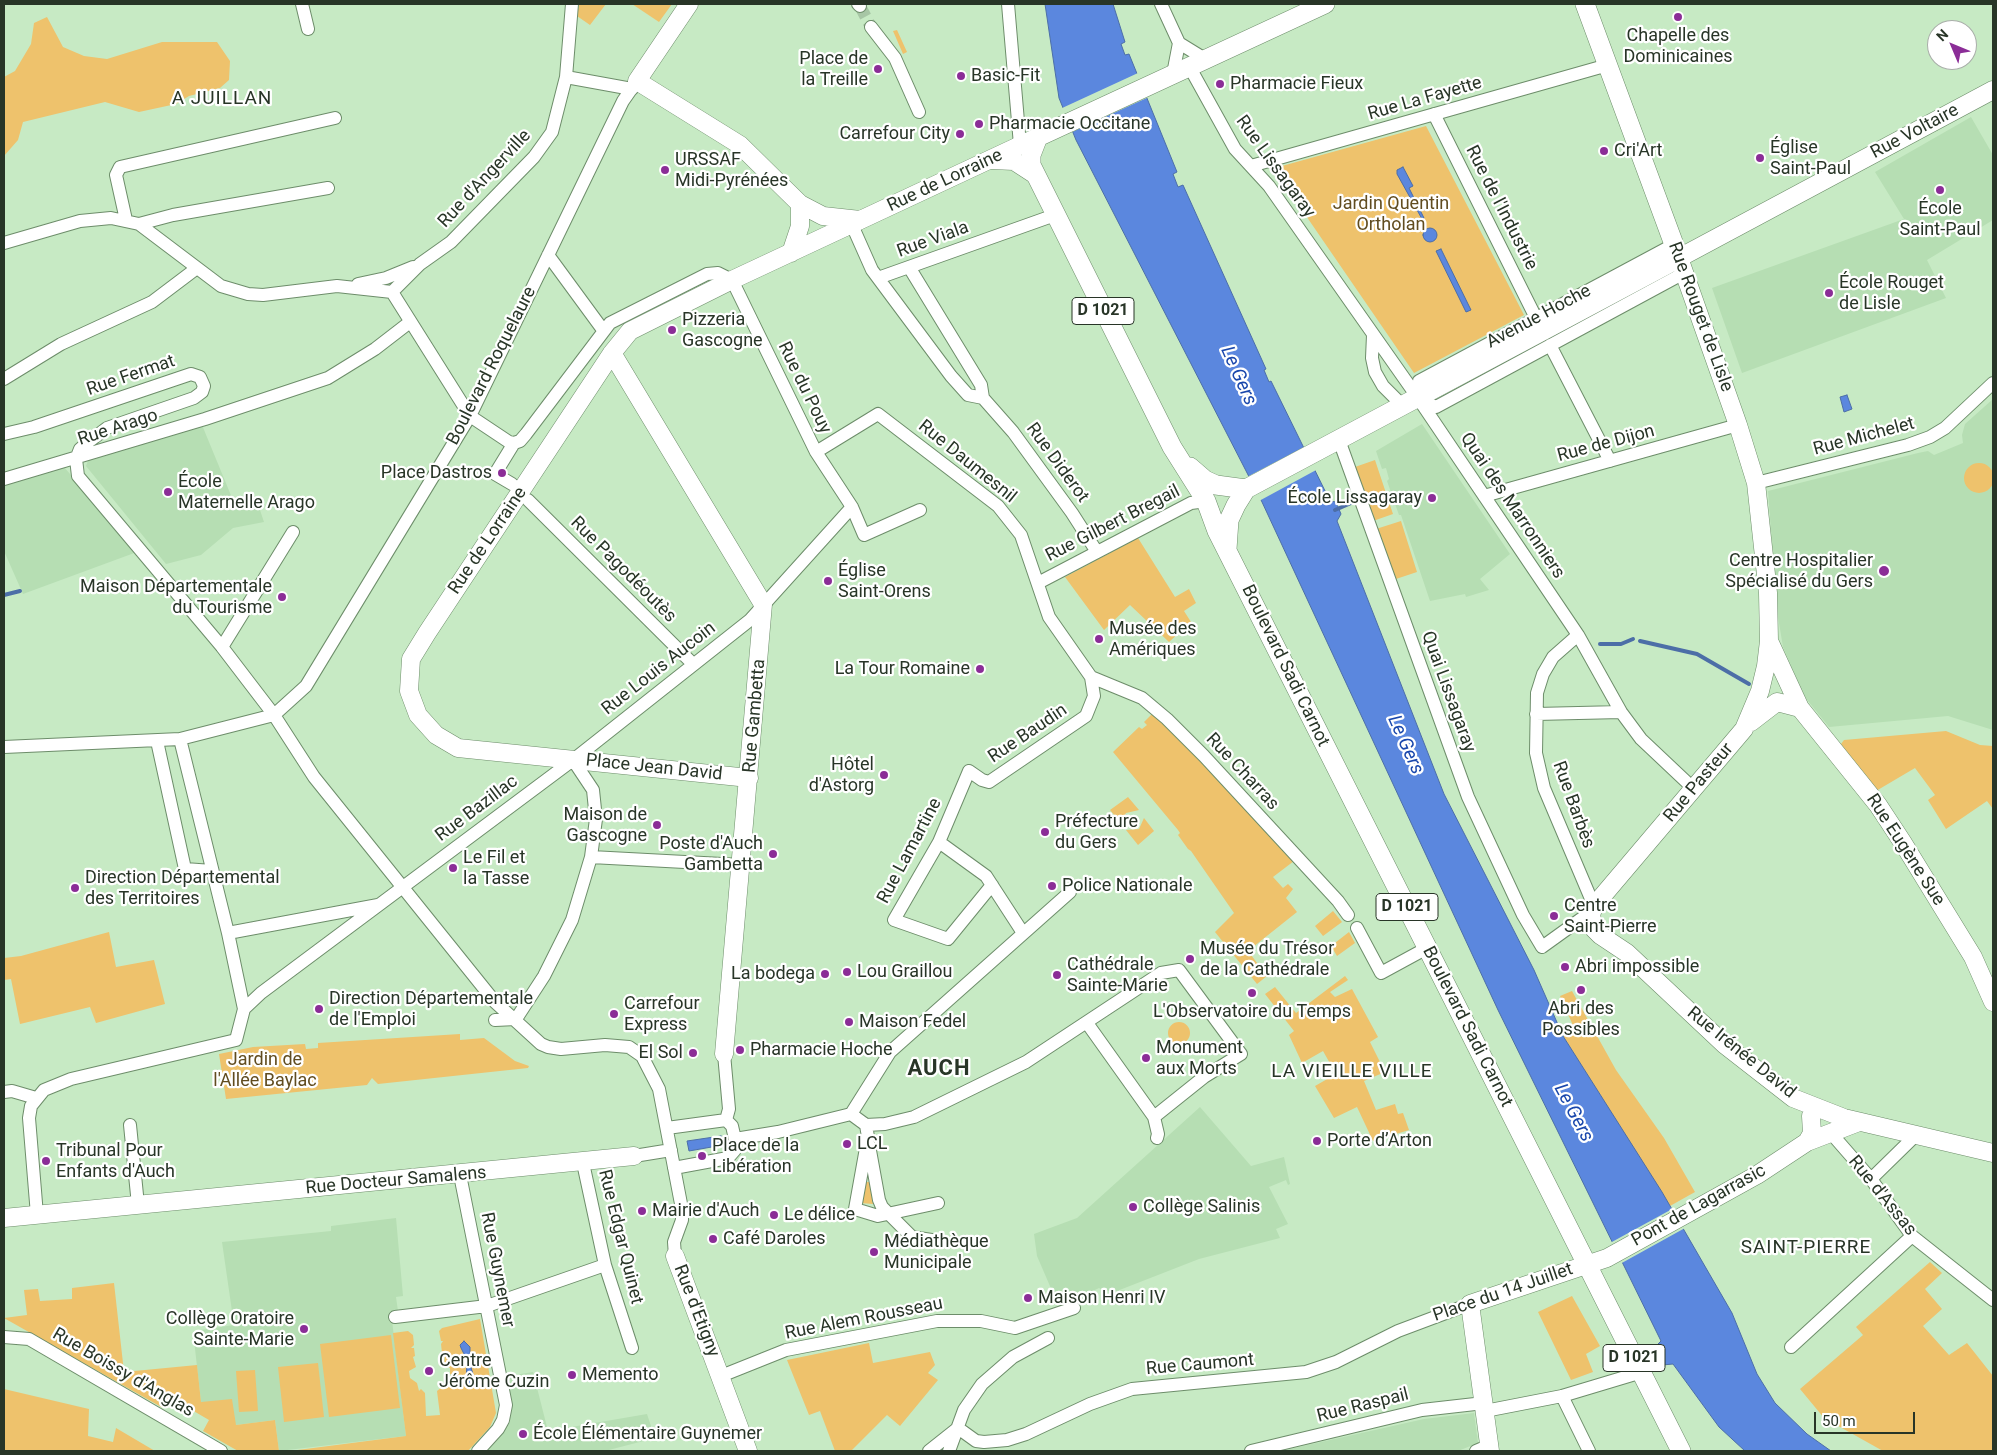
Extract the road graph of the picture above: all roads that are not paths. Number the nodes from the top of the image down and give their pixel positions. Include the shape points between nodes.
1 (302, 4) edge
2 (572, 4) edge
3 (689, 4) edge
4 (1008, 4) edge
5 (1161, 4) edge
6 (1325, 4) edge
7 (1585, 4) edge
8 (871, 27) tunnel mouth
9 (308, 29) dead end
10 (1179, 43) junction
11 (1608, 65) junction
12 (1182, 69) junction
13 (566, 77) junction
14 (634, 85) junction
15 (1993, 90) edge
16 (919, 112) dead end
17 (1434, 114) junction
18 (334, 118) dead end
19 (1038, 137) junction
20 (1020, 146) junction
21 (989, 160) junction
22 (1251, 166) junction
23 (1034, 174) junction
24 (328, 188) dead end
25 (800, 204) junction
26 (1055, 215) junction
27 (132, 222) junction
28 (857, 222) junction
29 (819, 240) junction
30 (4, 243) edge
31 (791, 253) junction
32 (548, 256) junction
33 (1678, 258) junction
34 (420, 264) junction
35 (909, 267) junction
36 (197, 268) junction
37 (878, 278) junction
38 (732, 280) junction
39 (349, 286) junction
40 (392, 292) junction
41 (1536, 318) junction
42 (410, 322) junction
43 (603, 330) junction
44 (1373, 335) junction
45 (1550, 345) junction
46 (612, 352) junction
47 (4, 379) edge
48 (1993, 383) edge
49 (983, 398) junction
50 (1410, 402) junction
51 (470, 416) junction
52 (1738, 425) junction
53 (4, 434) edge
54 (1337, 441) junction
55 (514, 443) junction
56 (816, 452) junction
57 (76, 459) junction
58 (1610, 461) junction
59 (4, 479) edge
60 (1756, 483) junction
61 (512, 484) dead end
62 (1246, 489) junction
63 (1211, 493) junction
64 (1484, 496) junction
65 (528, 500) dead end
66 (852, 507) junction
67 (920, 510) dead end
68 (293, 532) dead end
69 (1227, 549) junction
70 (1097, 552) junction
71 (1038, 583) junction
72 (763, 604) junction
73 (1578, 635) junction
74 (1769, 641) junction
75 (222, 647) junction
76 (693, 664) junction
77 (1091, 677) junction
78 (1800, 708) junction
79 (1620, 712) junction
80 (1536, 714) junction
81 (274, 715) junction
82 (1744, 729) junction
83 (180, 739) junction
84 (152, 741) junction
85 (4, 747) edge
86 (573, 760) junction
87 (969, 771) joint
88 (749, 778) junction
89 (1694, 789) junction
90 (939, 842) junction
91 (590, 856) junction
92 (741, 865) junction
93 (212, 871) junction
94 (992, 885) junction
95 (403, 887) junction
96 (1070, 892) dead end
97 (381, 904) junction
98 (1593, 908) junction
99 (1348, 915) dead end
100 (1357, 928) dead end
101 (228, 933) junction
102 (1023, 933) junction
103 (1427, 948) junction
104 (1993, 1002) edge
105 (244, 1009) junction
106 (516, 1019) junction
107 (495, 1020) dead end
108 (1087, 1023) junction
109 (724, 1054) joint
110 (4, 1092) edge
111 (36, 1098) junction
112 (1807, 1109) junction
113 (851, 1114) junction
114 (1154, 1117) junction
115 (726, 1120) junction
116 (1860, 1122) junction
117 (130, 1125) dead end
118 (667, 1128) junction
119 (867, 1131) junction
120 (1830, 1132) junction
121 (1916, 1135) junction
122 (1157, 1138) dead end
123 (735, 1139) junction
124 (1806, 1142) junction
125 (671, 1150) junction
126 (1993, 1153) edge
127 (634, 1156) joint
128 (584, 1163) junction
129 (674, 1168) junction
130 (460, 1175) junction
131 (1871, 1180) junction
132 (938, 1203) dead end
133 (129, 1206) junction
134 (38, 1215) junction
135 (888, 1215) junction
136 (4, 1218) edge
137 (1912, 1236) junction
138 (938, 1241) dead end
139 (675, 1256) joint
140 (1587, 1264) junction
141 (605, 1265) junction
142 (1993, 1300) edge
143 (1470, 1304) junction
144 (487, 1306) junction
145 (1074, 1308) dead end
146 (395, 1317) dead end
147 (1420, 1323) joint
148 (4, 1336) edge
149 (1048, 1338) dead end
150 (1791, 1346) dead end
151 (632, 1348) dead end
152 (1642, 1372) junction
153 (721, 1376) junction
154 (1562, 1396) junction
155 (1484, 1407) junction
156 (958, 1428) junction
157 (1485, 1449) edge
158 (221, 1451) edge
159 (478, 1451) edge
160 (748, 1451) edge
161 (929, 1451) edge
162 (949, 1451) edge
163 (1251, 1451) edge
164 (1589, 1451) edge
165 (1681, 1451) edge

1 - 9 street
2 - 13 street, Rue d'Angerville
3 - 14 main road, Boulevard Roquelaure
4 - 20 street
5 - 10 street
6 - 12 main road
7 - 11 main road, Rue Rouget de Lisle
8 - 16 street via 895,58
10 - 12 street
10 - 12 street
11 - 17 street, Rue La Fayette
11 - 33 main road, Rue Rouget de Lisle
12 - 19 main road
12 - 22 street, Rue Lissagaray via 1235,149
13 - 14 street
13 - 34 street, Rue d'Angerville via 552,132 538,152 451,242
14 - 25 main road via 740,144
14 - 32 street, Boulevard Roquelaure
15 - 33 main road, Rue Voltaire
17 - 22 street, Rue La Fayette
17 - 41 street, Rue de l'Industrie
18 - 27 street via 120,167 116,175
19 - 20 main road, Rue de Lorraine
19 - 23 main road, D 1021 via 1031,155
20 - 21 main road, Rue de Lorraine
21 - 23 main road via 1014,161
21 - 28 main road, Rue de Lorraine
22 - 44 street, Rue Lissagaray
23 - 26 main road, D 1021
24 - 27 street
25 - 28 main road via 823,216
25 - 29 main road
25 - 31 main road via 800,226
26 - 35 street, Rue Viala
26 - 63 main road, D 1021 via 1172,447
27 - 30 street via 111,218 80,221
27 - 36 street, Rue d'Angerville
28 - 29 main road, Rue de Lorraine
28 - 37 street via 872,270
29 - 31 main road, Rue de Lorraine
31 - 38 main road, Rue de Lorraine
32 - 43 street
32 - 51 street, Boulevard Roquelaure
33 - 41 street, Avenue Hoche
33 - 45 street, Avenue Hoche
33 - 50 main road, Avenue Hoche
33 - 52 main road, Rue Rouget de Lisle
34 - 39 street, Rue d'Angerville via 386,278
34 - 40 street, Rue d'Angerville
35 - 37 street, Rue Viala
35 - 49 street, Rue Diderot via 981,385
36 - 39 street, Rue d'Angerville via 221,286 248,294
36 - 47 street via 152,302 61,344
37 - 49 street, Rue Diderot via 951,376 968,395
38 - 43 street via 718,272 707,274 618,317
38 - 46 main road, Rue de Lorraine via 642,324
38 - 56 street, Rue du Pouy
39 - 40 street, Rue d'Angerville
40 - 42 street
41 - 50 street, Avenue Hoche via 1419,381
42 - 51 street
42 - 57 street, Rue Arago via 375,350 328,378
43 - 55 street via 526,434
44 - 50 street, Rue Lissagaray
44 - 50 street via 1375,372 1383,386
45 - 50 street, Avenue Hoche via 1436,407
45 - 58 street
46 - 72 main road
46 - 86 main road, Rue de Lorraine via 426,633 411,659 409,670 409,691 418,715 426,726 447,742 458,748
48 - 60 street, Rue Michelet via 1945,428 1930,437
49 - 70 street, Rue Diderot via 1014,432
50 - 54 main road, Avenue Hoche
50 - 64 street, Quai des Marronniers
51 - 55 street
51 - 81 street, Boulevard Roquelaure via 306,686
52 - 58 street, Rue de Dijon
52 - 60 main road, Rue Rouget de Lisle
53 - 57 street, Rue Fermat via 34,428 191,374 203,381 202,392 194,398 107,428 80,449
54 - 62 main road, Avenue Hoche
54 - 98 street, Quai Lissagaray via 1468,797 1523,915 1542,947
55 - 61 street via 495,474
56 - 66 street, Rue du Pouy
56 - 71 street, Rue Daumesnil via 878,414 1002,510 1021,535
57 - 59 street
57 - 75 street, Rue Arago via 78,476
58 - 64 street, Rue de Dijon
60 - 74 main road, Rue Rouget de Lisle via 1764,541
62 - 63 main road
62 - 69 main road via 1231,516
63 - 69 main road, Boulevard Sadi Carnot / D 1021 via 1217,531
63 - 70 street, Rue Gilbert Bregail
64 - 73 street, Quai des Marronniers
65 - 76 street, Rue Pagodéoutès
66 - 67 street, Rue du Pouy via 864,535
66 - 72 street, Rue Louis Aucoin
68 - 75 street
69 - 103 main road, Boulevard Sadi Carnot / D 1021
70 - 71 street, Rue Gilbert Bregail
71 - 77 street, Rue Daumesnil via 1049,617
72 - 76 street, Rue Louis Aucoin via 750,620
72 - 88 main road, Rue Gambetta
73 - 79 street, Quai des Marronniers
73 - 80 street, Rue Barbès via 1553,657 1543,674 1537,693
74 - 78 main road, Rue Eugène Sue
74 - 82 main road, Rue Pasteur via 1760,691
75 - 81 street, Rue Arago
76 - 86 street, Rue Louis Aucoin
77 - 87 street, Rue Baudin via 1094,696 1086,716 989,782
77 - 99 street, Rue Charras via 1129,692 1156,710 1204,756 1338,900
78 - 82 main road via 1777,702
78 - 104 main road, Rue Eugène Sue via 1878,805 1904,843 1973,957
79 - 80 street
79 - 89 street, Quai des Marronniers via 1641,739
80 - 98 street, Rue Barbès via 1536,754 1540,776
81 - 83 street
81 - 95 street, Rue Arago via 314,777
82 - 89 main road, Rue Pasteur
83 - 84 street
83 - 93 street
84 - 85 street
84 - 93 street via 185,869
86 - 88 main road, Place Jean David
86 - 91 street, Place Jean David via 593,790 596,819
86 - 95 street, Rue Bazillac
87 - 90 street, Rue Lamartine
88 - 92 main road, Rue Gambetta
89 - 98 main road, Rue Pasteur
90 - 94 street via 986,876
90 - 94 street, Rue Lamartine via 894,920 948,939
91 - 92 street
91 - 106 street, Place Jean David via 572,920 544,976
92 - 109 main road, Rue Gambetta
93 - 101 street
94 - 102 street
95 - 97 street, Rue Bazillac
95 - 106 street, Rue Arago via 494,1002
96 - 102 street
97 - 101 street
97 - 105 street, Rue Bazillac
98 - 112 main road, Rue Irénée David via 1592,922 1600,936 1627,953 1750,1066
100 - 103 street via 1381,972
101 - 105 street
102 - 113 street via 890,1052
103 - 140 main road, Boulevard Sadi Carnot / D 1021
105 - 111 street via 236,1040 57,1082
106 - 107 street
106 - 118 street, Rue Arago via 548,1047 629,1046 642,1056 660,1089
108 - 114 street
108 - 114 street via 1161,972 1179,970 1241,1054 1204,1077
108 - 119 street via 1026,1062 914,1117
109 - 115 street, Rue Gambetta via 729,1109
110 - 111 street
111 - 134 street via 29,1118
112 - 116 main road, Rue Irénée David
112 - 120 main road, Rue d'Assas
112 - 124 main road via 1812,1133
113 - 119 street
113 - 123 street
114 - 122 street
115 - 118 street
115 - 123 street via 732,1126
116 - 120 main road, Pont de Lagarrasic
116 - 121 main road, Rue Irénée David
117 - 133 street via 135,1178
118 - 125 street
119 - 135 street via 878,1200
119 - 135 street via 855,1209 878,1216
120 - 124 main road, Pont de Lagarrasic
120 - 131 street, Rue d'Assas
121 - 126 main road, Rue Irénée David
121 - 131 street
123 - 129 street via 735,1150 728,1158
124 - 140 main road, Pont de Lagarrasic via 1757,1175 1607,1258
125 - 127 street, Rue Docteur Samalens
125 - 129 street
127 - 128 main road, Rue Docteur Samalens
128 - 130 main road, Rue Docteur Samalens
128 - 141 street, Rue Edgar Quinet
129 - 139 street, Rue d'Etigny via 682,1209 682,1220 674,1242
130 - 133 main road, Rue Docteur Samalens
130 - 144 street, Rue Guynemer
131 - 137 street, Rue d'Assas
132 - 135 street
133 - 134 main road, Rue Docteur Samalens
134 - 136 main road, Rue Docteur Samalens
135 - 138 street via 912,1236
137 - 142 street, Rue d'Assas
137 - 150 street
139 - 153 main road, Rue d'Etigny
140 - 143 main road, Place du 14 Juillet
140 - 152 main road, Boulevard Sadi Carnot / D 1021
141 - 144 street
141 - 151 street, Rue Edgar Quinet
143 - 147 street, Place du 14 Juillet
143 - 155 main road
144 - 146 street
144 - 159 street, Rue Guynemer via 506,1413 498,1429
145 - 153 street, Rue Alem Rousseau via 1015,1328 961,1320 937,1321 786,1350
147 - 156 street, Rue Caumont via 1336,1362 1306,1372 1132,1389 1007,1440 984,1442 969,1438
148 - 158 street, Rue Boissy d'Anglas via 30,1339
149 - 156 street via 996,1370 970,1400
152 - 154 street, Rue Raspail
152 - 165 main road, Boulevard Sadi Carnot / D 1021
153 - 160 main road, Rue d'Etigny
154 - 155 street, Rue Raspail
154 - 164 street
155 - 157 main road
155 - 163 street, Rue Raspail via 1422,1410
156 - 161 street
156 - 162 street

